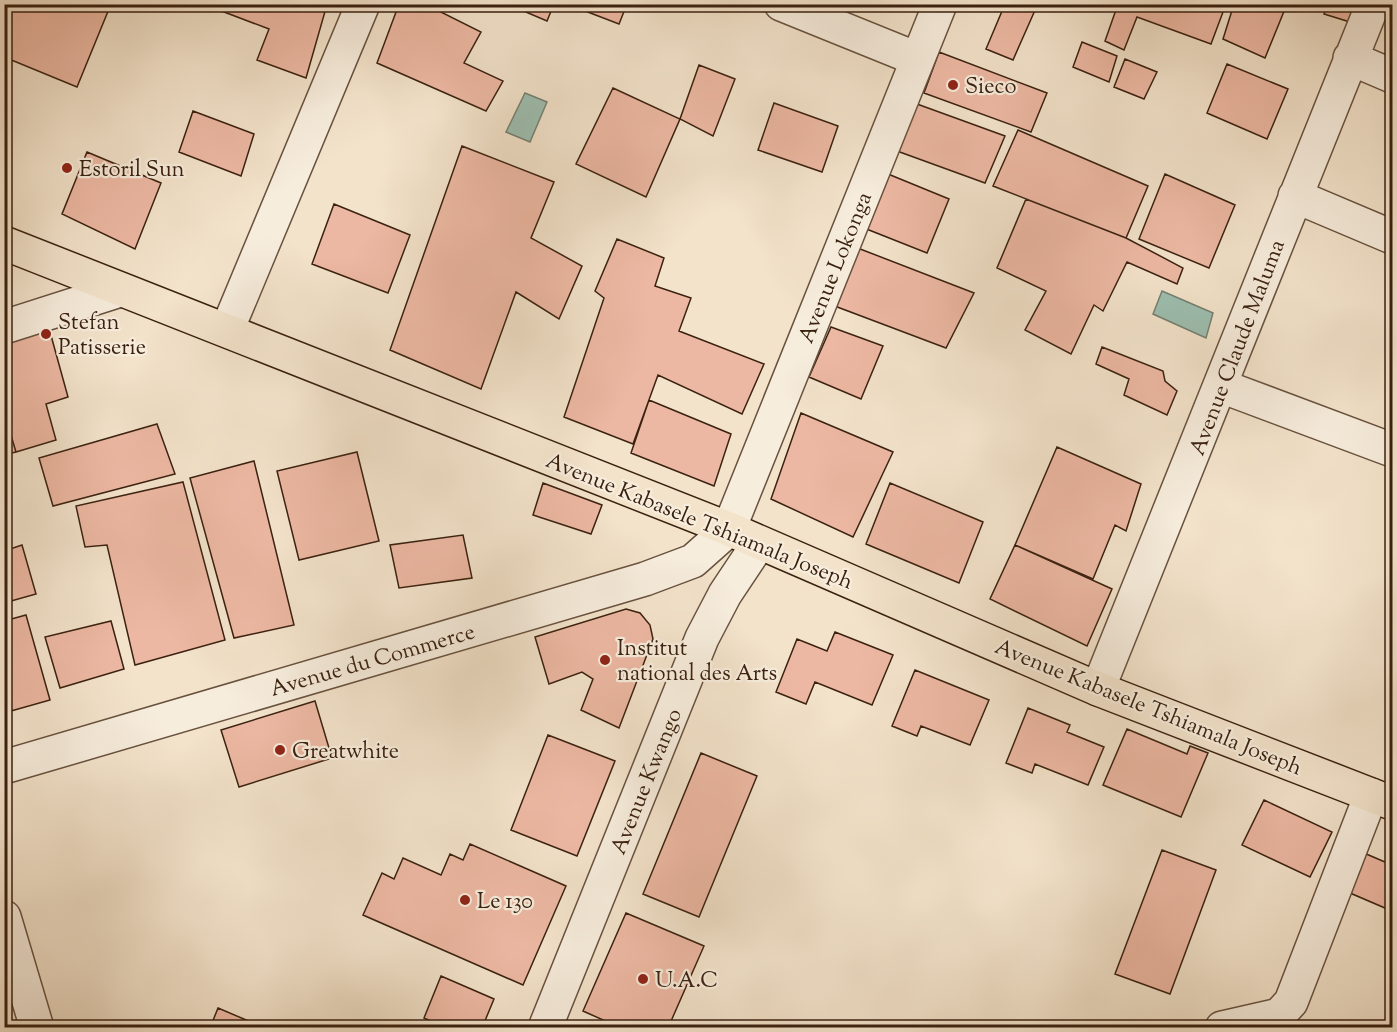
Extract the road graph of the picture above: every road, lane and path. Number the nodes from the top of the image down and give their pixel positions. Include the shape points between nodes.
1 (363, 4) edge
2 (781, 4) edge
3 (940, 4) edge
4 (1372, 4) edge
5 (1350, 58) junction
6 (917, 59) junction
7 (1392, 76) edge
8 (1294, 196) junction
9 (1392, 237) edge
10 (4, 243) edge
11 (120, 290) junction
12 (4, 327) edge
13 (227, 330) junction
14 (1221, 386) junction
15 (1392, 450) edge
16 (729, 529) junction
17 (759, 543) junction
18 (1098, 689) junction
19 (4, 767) edge
20 (1382, 799) edge
21 (4, 917) edge
22 (37, 1028) edge
23 (545, 1028) edge
24 (1222, 1028) edge

1 - 13 street
2 - 6 street
3 - 6 street, Avenue Lokonga
4 - 5 street, Avenue Claude Maluma
5 - 7 street
5 - 8 street, Avenue Claude Maluma
6 - 16 street, Avenue Lokonga
8 - 9 street
8 - 14 street, Avenue Claude Maluma
10 - 11 main road, Avenue Kabasele Tshiamala Joseph
11 - 12 street
11 - 13 main road, Avenue Kabasele Tshiamala Joseph
13 - 16 main road, Avenue Kabasele Tshiamala Joseph
14 - 15 street
14 - 18 street, Avenue Claude Maluma
16 - 17 main road, Avenue Kabasele Tshiamala Joseph
16 - 19 street, Avenue du Commerce via 693,561 645,579
17 - 18 main road, Avenue Kabasele Tshiamala Joseph
17 - 23 street, Avenue Kwango via 702,638
18 - 20 main road, Avenue Kabasele Tshiamala Joseph
20 - 24 street via 1291,1002 1279,1015
21 - 22 street

